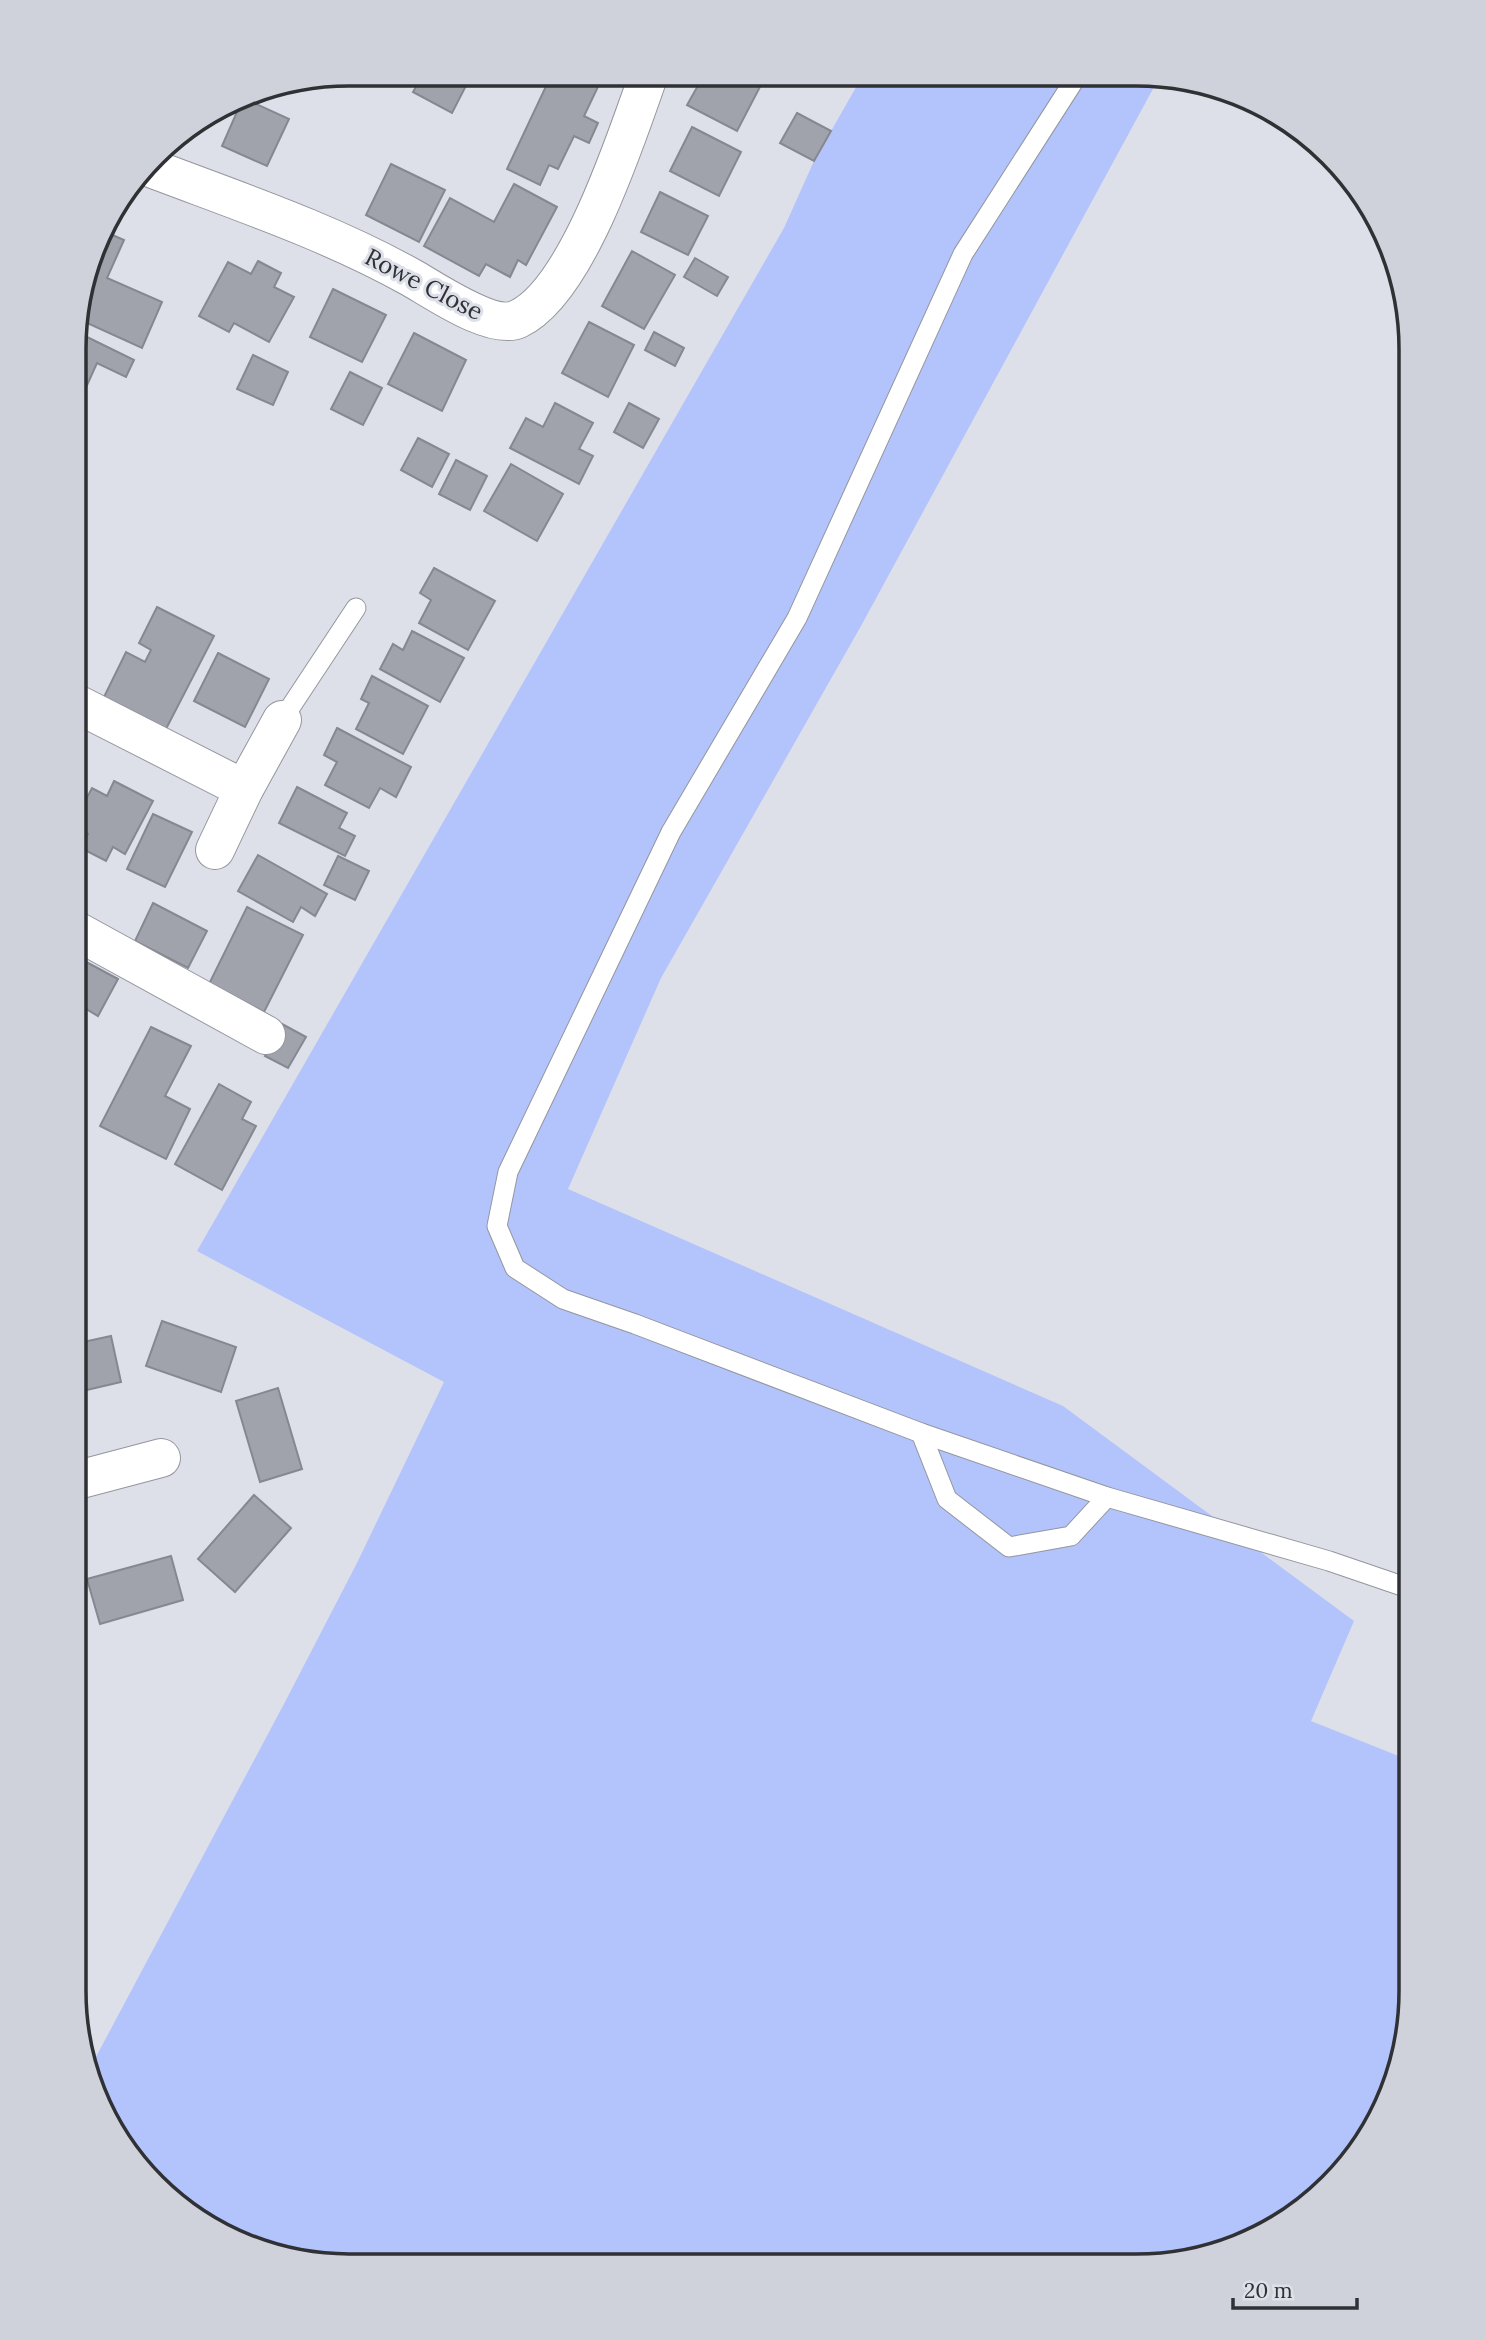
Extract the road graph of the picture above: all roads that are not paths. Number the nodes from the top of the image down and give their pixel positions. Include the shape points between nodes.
1 (645, 86) edge
2 (1071, 86) edge
3 (156, 170) edge
4 (356, 608) dead end
5 (86, 709) edge
6 (282, 720) joint
7 (244, 789) junction
8 (215, 850) dead end
9 (86, 936) edge
10 (266, 1035) dead end
11 (921, 1433) junction
12 (161, 1458) dead end
13 (86, 1478) edge
14 (1107, 1497) junction
15 (1399, 1585) edge

1 - 3 street, Rowe Close via 597,214 557,282 517,320 495,320 335,238
2 - 11 lane via 963,254 797,618 671,832 508,1172 497,1226 515,1268 563,1299
4 - 6 lane
5 - 7 street
6 - 7 street
7 - 8 street
9 - 10 street
11 - 14 lane
11 - 14 lane via 947,1499 1009,1547 1071,1536
12 - 13 street
14 - 15 lane

